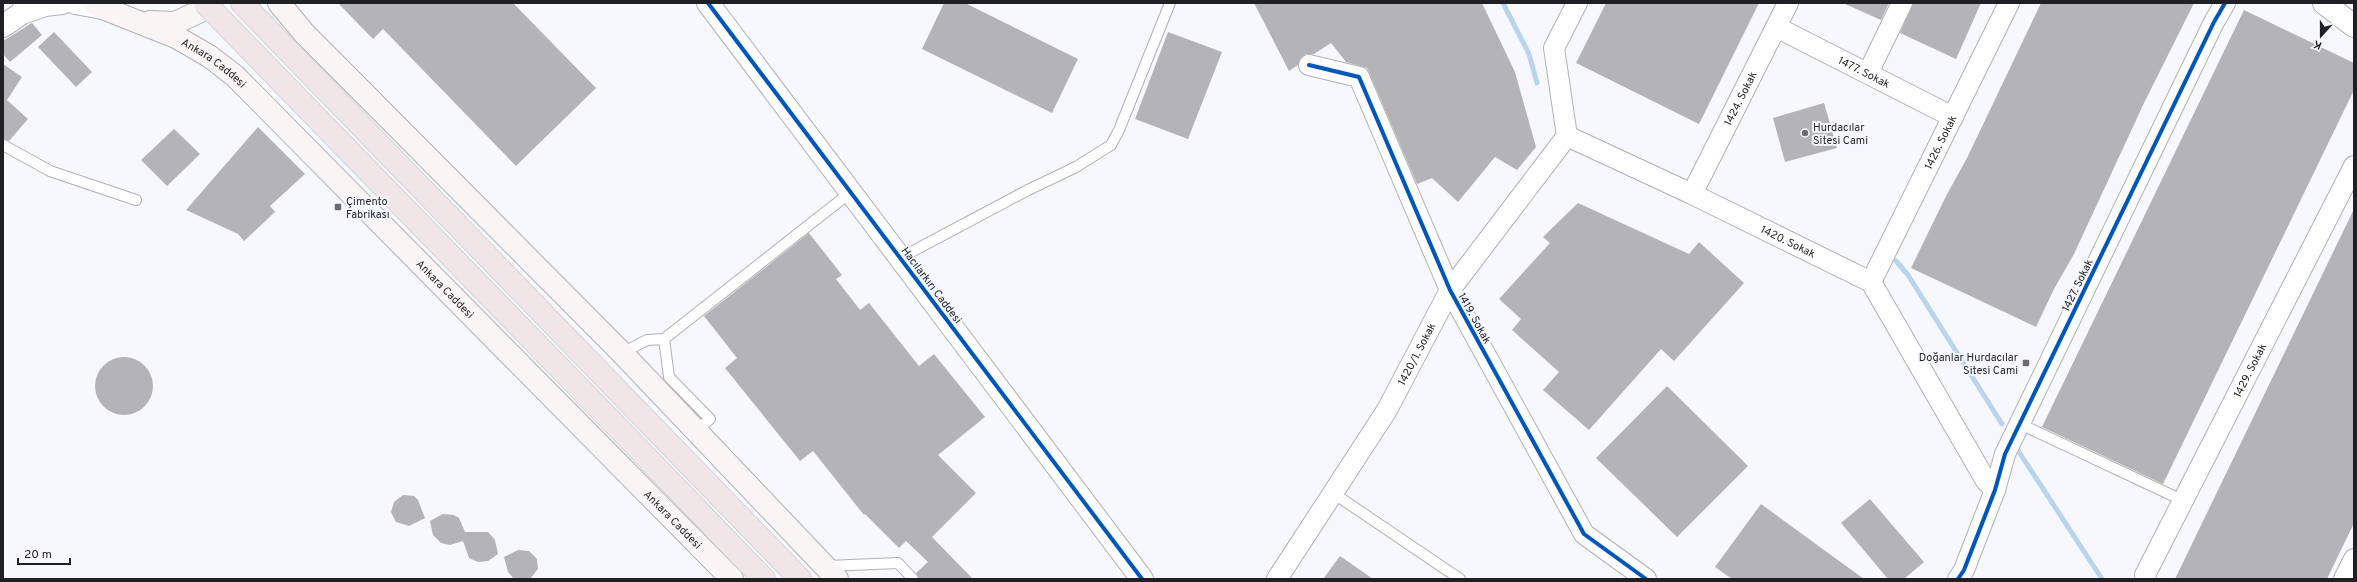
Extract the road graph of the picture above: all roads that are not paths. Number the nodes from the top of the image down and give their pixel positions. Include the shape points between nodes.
1 (62, 3) edge
2 (75, 3) edge
3 (205, 3) edge
4 (211, 3) edge
5 (242, 3) edge
6 (279, 3) edge
7 (708, 3) edge
8 (1170, 3) edge
9 (1576, 3) edge
10 (1788, 3) edge
11 (1902, 3) edge
12 (2009, 3) edge
13 (2225, 3) edge
14 (2324, 3) edge
15 (99, 6) edge
16 (24, 8) edge
17 (141, 22) junction
18 (3, 26) edge
19 (2354, 26) edge
20 (1776, 27) junction
21 (1309, 65) dead end
22 (1868, 73) junction
23 (1953, 117) junction
24 (1567, 136) junction
25 (3, 145) edge
26 (2354, 166) edge
27 (851, 192) junction
28 (1692, 194) junction
29 (136, 200) dead end
30 (900, 258) junction
31 (1871, 282) junction
32 (1450, 290) junction
33 (664, 340) junction
34 (622, 353) junction
35 (2020, 424) junction
36 (695, 432) junction
37 (1995, 490) junction
38 (1333, 493) junction
39 (2182, 500) junction
40 (2354, 559) edge
41 (831, 573) edge
42 (729, 577) edge
43 (2145, 577) edge
44 (764, 579) edge
45 (800, 579) edge
46 (913, 579) edge
47 (1142, 579) edge
48 (1277, 579) edge
49 (1460, 579) edge
50 (1646, 579) edge
51 (1958, 579) edge
52 (2344, 579) edge

1 - 16 street
2 - 15 street
3 - 44 highway, bridge
4 - 17 main road, Ankara Caddesi via 175,23
5 - 45 highway
6 - 34 main road via 304,33
7 - 27 street, Hacılarkırı Caddesi
8 - 30 lane via 1111,145 1076,167
9 - 24 street via 1554,48
10 - 20 street, 1424. Sokak
11 - 22 street
12 - 23 street, 1426. Sokak
13 - 35 street, 1427. Sokak
14 - 19 street
15 - 17 main road, Ankara Caddesi
16 - 18 street
17 - 42 main road, Ankara Caddesi via 176,36 236,76
20 - 22 street, 1477. Sokak
20 - 28 street, 1424. Sokak
21 - 32 street, 1419. Sokak via 1359,77
22 - 23 street, 1477. Sokak
23 - 31 street, 1426. Sokak
24 - 28 street, 1420. Sokak
24 - 32 street, 1420/1. Sokak
25 - 29 lane via 50,171
26 - 39 street, 1429. Sokak
27 - 30 street, Hacılarkırı Caddesi
27 - 33 lane
28 - 31 street, 1420. Sokak
30 - 47 street, Hacılarkırı Caddesi
31 - 37 street via 1986,481
32 - 38 street, 1420/1. Sokak via 1387,410
32 - 50 street, 1419. Sokak via 1584,534
33 - 34 lane via 647,340
33 - 36 lane via 668,378 710,419
34 - 36 main road
35 - 37 street, 1427. Sokak via 2005,454
35 - 39 lane
36 - 41 main road
37 - 51 street, 1427. Sokak via 1964,570
38 - 48 street, 1420/1. Sokak
38 - 49 lane
39 - 43 street, 1429. Sokak
40 - 52 street
41 - 46 lane via 898,562

